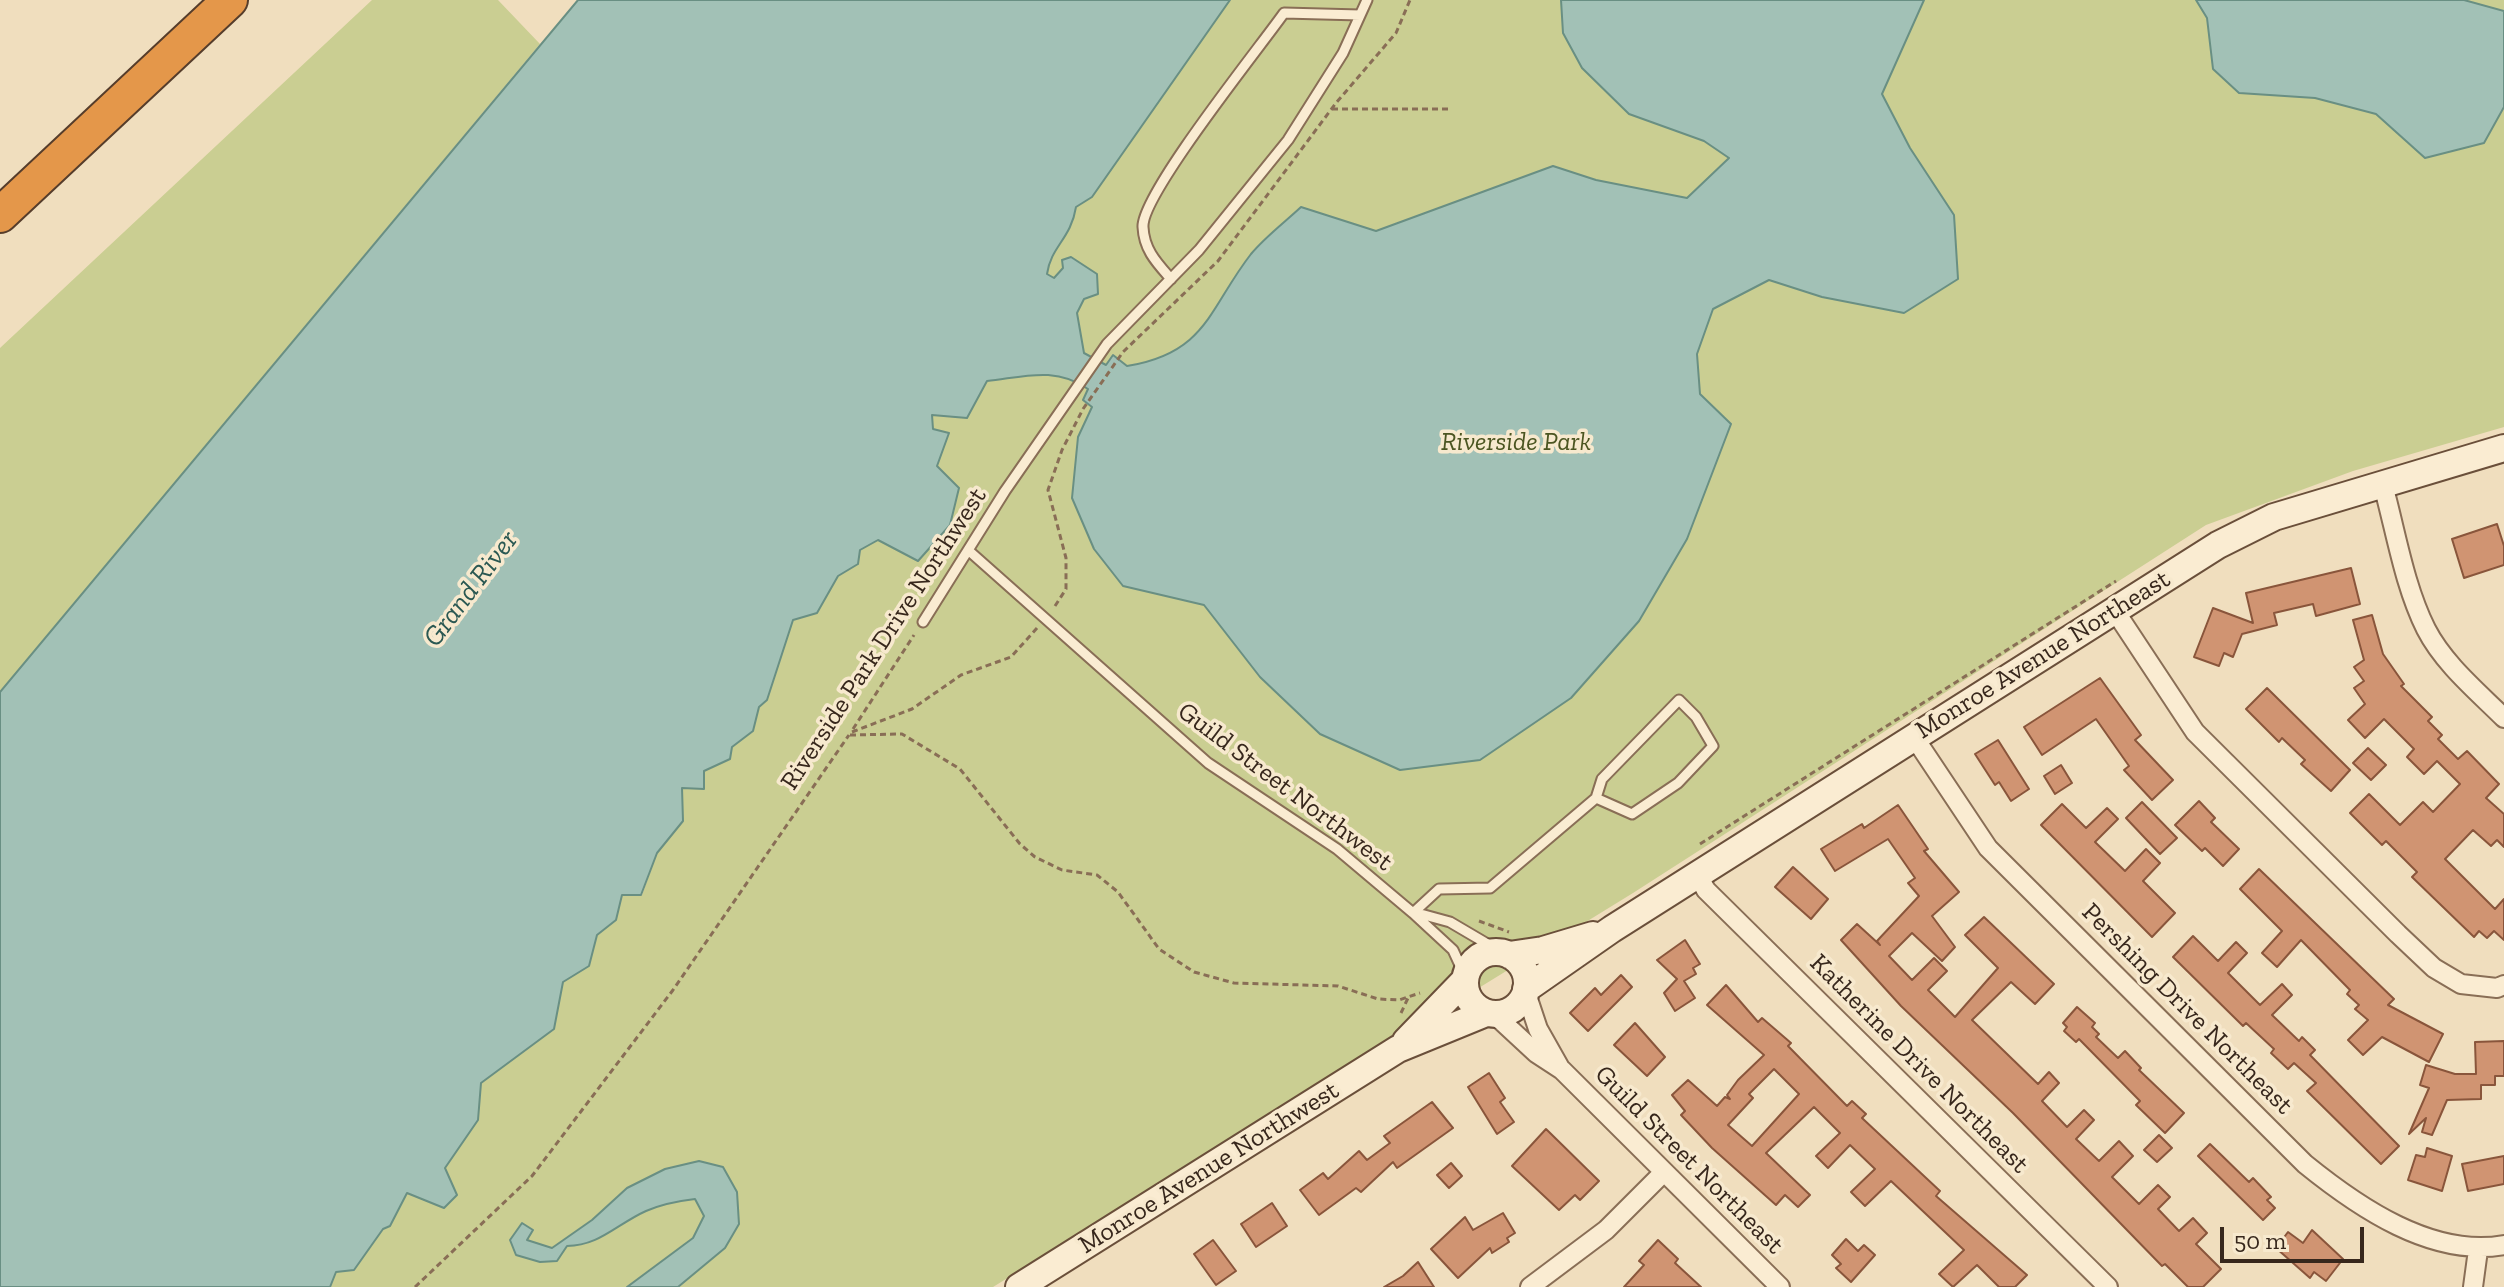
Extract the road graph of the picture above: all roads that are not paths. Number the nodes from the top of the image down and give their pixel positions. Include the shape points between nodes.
1 (230, 0) edge
2 (1367, 0) edge
3 (1360, 15) junction
4 (0, 215) edge
5 (1171, 279) junction
6 (2504, 448) edge
7 (2383, 485) junction
8 (968, 550) junction
9 (2115, 611) junction
10 (923, 622) road end
11 (2504, 718) edge
12 (1914, 737) junction
13 (1596, 798) junction
14 (1697, 874) junction
15 (1413, 913) junction
16 (1612, 929) junction
17 (1508, 947) junction
18 (1464, 979) junction
19 (2504, 985) edge
20 (1526, 991) junction
21 (1490, 1014) junction
22 (1398, 1049) junction
23 (1562, 1070) junction
24 (1664, 1172) junction
25 (2504, 1245) edge
26 (2478, 1250) junction
27 (1019, 1287) edge
28 (1530, 1287) edge
29 (1780, 1287) edge
30 (2108, 1287) edge
31 (2473, 1287) edge

1 - 4 highway
2 - 3 lane, Riverside Park Drive Northwest
3 - 5 lane, Riverside Park Drive Northwest via 1343,53 1288,140
3 - 5 lane via 1284,13 1157,190 1142,224 1149,254
5 - 8 lane, Riverside Park Drive Northwest via 1107,344
6 - 7 main road, Monroe Avenue Northeast
7 - 9 main road, Monroe Avenue Northeast via 2247,529
7 - 11 street via 2414,601 2427,630 2443,655
8 - 10 lane, Riverside Park Drive Northwest
8 - 15 lane, Guild Street Northwest via 1208,763 1337,849
9 - 12 main road, Monroe Avenue Northeast
9 - 19 street via 2195,732 2398,934 2434,968 2461,984
12 - 14 main road, Monroe Avenue Northeast
12 - 26 street, Pershing Drive Northeast via 1996,856 2305,1164 2354,1203 2424,1235
13 - 13 lane via 1632,814 1678,783 1713,746 1696,717 1679,700 1602,779
13 - 15 lane via 1490,888 1439,889
14 - 16 main road, Monroe Avenue Northeast
14 - 30 street, Katherine Drive Northeast via 1706,890
15 - 17 lane, Guild Street Northwest
15 - 18 lane, Guild Street Northwest via 1453,950
16 - 17 main road, Monroe Avenue Northeast via 1543,950
16 - 20 main road, Monroe Avenue Northeast
17 - 18 main road via 1474,960
17 - 20 main road via 1522,967
18 - 21 main road via 1470,1001
18 - 22 main road, Monroe Avenue Northwest
20 - 21 main road via 1514,1009
20 - 23 street, Guild Street Northeast via 1538,1029
21 - 22 main road, Monroe Avenue Northwest
21 - 23 street, Guild Street Northeast
22 - 27 main road, Monroe Avenue Northwest
23 - 24 street, Guild Street Northeast
24 - 28 street via 1606,1230
24 - 29 street, Guild Street Northeast
25 - 26 street
26 - 31 street

